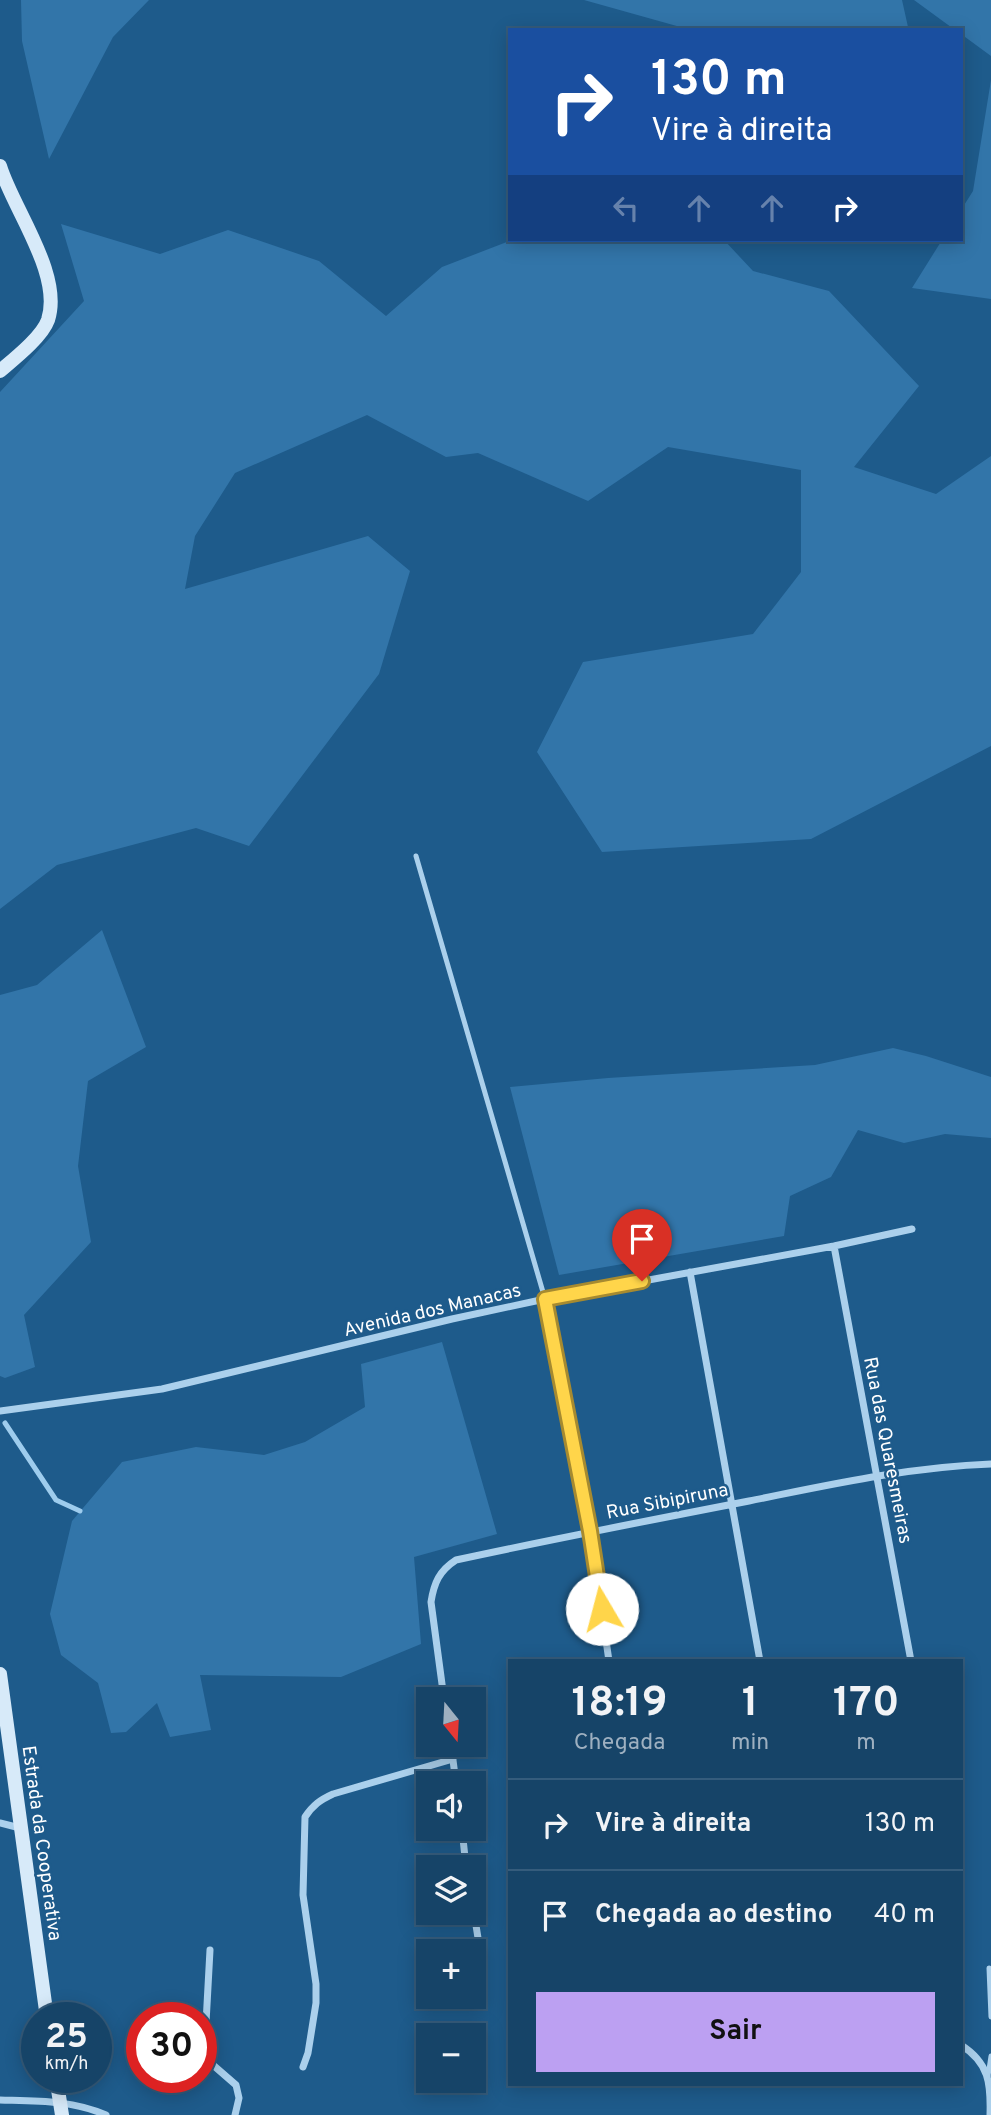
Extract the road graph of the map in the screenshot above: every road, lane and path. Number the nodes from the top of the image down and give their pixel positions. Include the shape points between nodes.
1 (0, 166) edge
2 (0, 371) edge
3 (416, 856) dead end
4 (912, 1229) dead end
5 (834, 1246) junction
6 (690, 1272) junction
7 (545, 1299) junction
8 (0, 1411) edge
9 (991, 1464) edge
10 (878, 1476) junction
11 (731, 1504) junction
12 (590, 1531) junction
13 (609, 1659) edge
14 (760, 1659) edge
15 (911, 1659) edge
16 (0, 1674) edge
17 (442, 1687) edge
18 (453, 1759) joint
19 (454, 1771) edge
20 (0, 1824) edge
21 (20, 1828) junction
22 (210, 1950) dead end
23 (989, 1968) dead end
24 (45, 2002) edge
25 (991, 2017) edge
26 (963, 2046) edge
27 (991, 2056) edge
28 (303, 2067) dead end
29 (988, 2076) junction
30 (0, 2100) edge
31 (61, 2109) edge
32 (106, 2115) edge
33 (235, 2115) edge
34 (990, 2115) edge

1 - 2 main road via 46,272 51,299 48,321 28,348
3 - 7 lane
4 - 5 street, Avenida dos Manacas
5 - 6 street, Avenida dos Manacas
5 - 10 street, Rua das Quaresmeiras
6 - 7 street, Avenida dos Manacas
6 - 11 street
7 - 8 street, Avenida dos Manacas via 162,1389
7 - 12 street
9 - 10 street, Rua Sibipiruna
10 - 11 street, Rua Sibipiruna
10 - 15 street, Rua das Quaresmeiras
11 - 12 street, Rua Sibipiruna
11 - 14 street
12 - 13 street
12 - 17 street, Rua Sibipiruna via 456,1560 439,1574 431,1602
16 - 21 main road, Estrada da Cooperativa
18 - 19 street
18 - 28 street via 333,1794 311,1807 305,1817 303,1895 316,2003
20 - 21 street
21 - 24 main road, Estrada da Cooperativa
22 - 33 street via 208,2051 213,2065 236,2085
23 - 25 lane
26 - 29 street
27 - 29 lane
29 - 34 street
30 - 31 street
31 - 32 street

